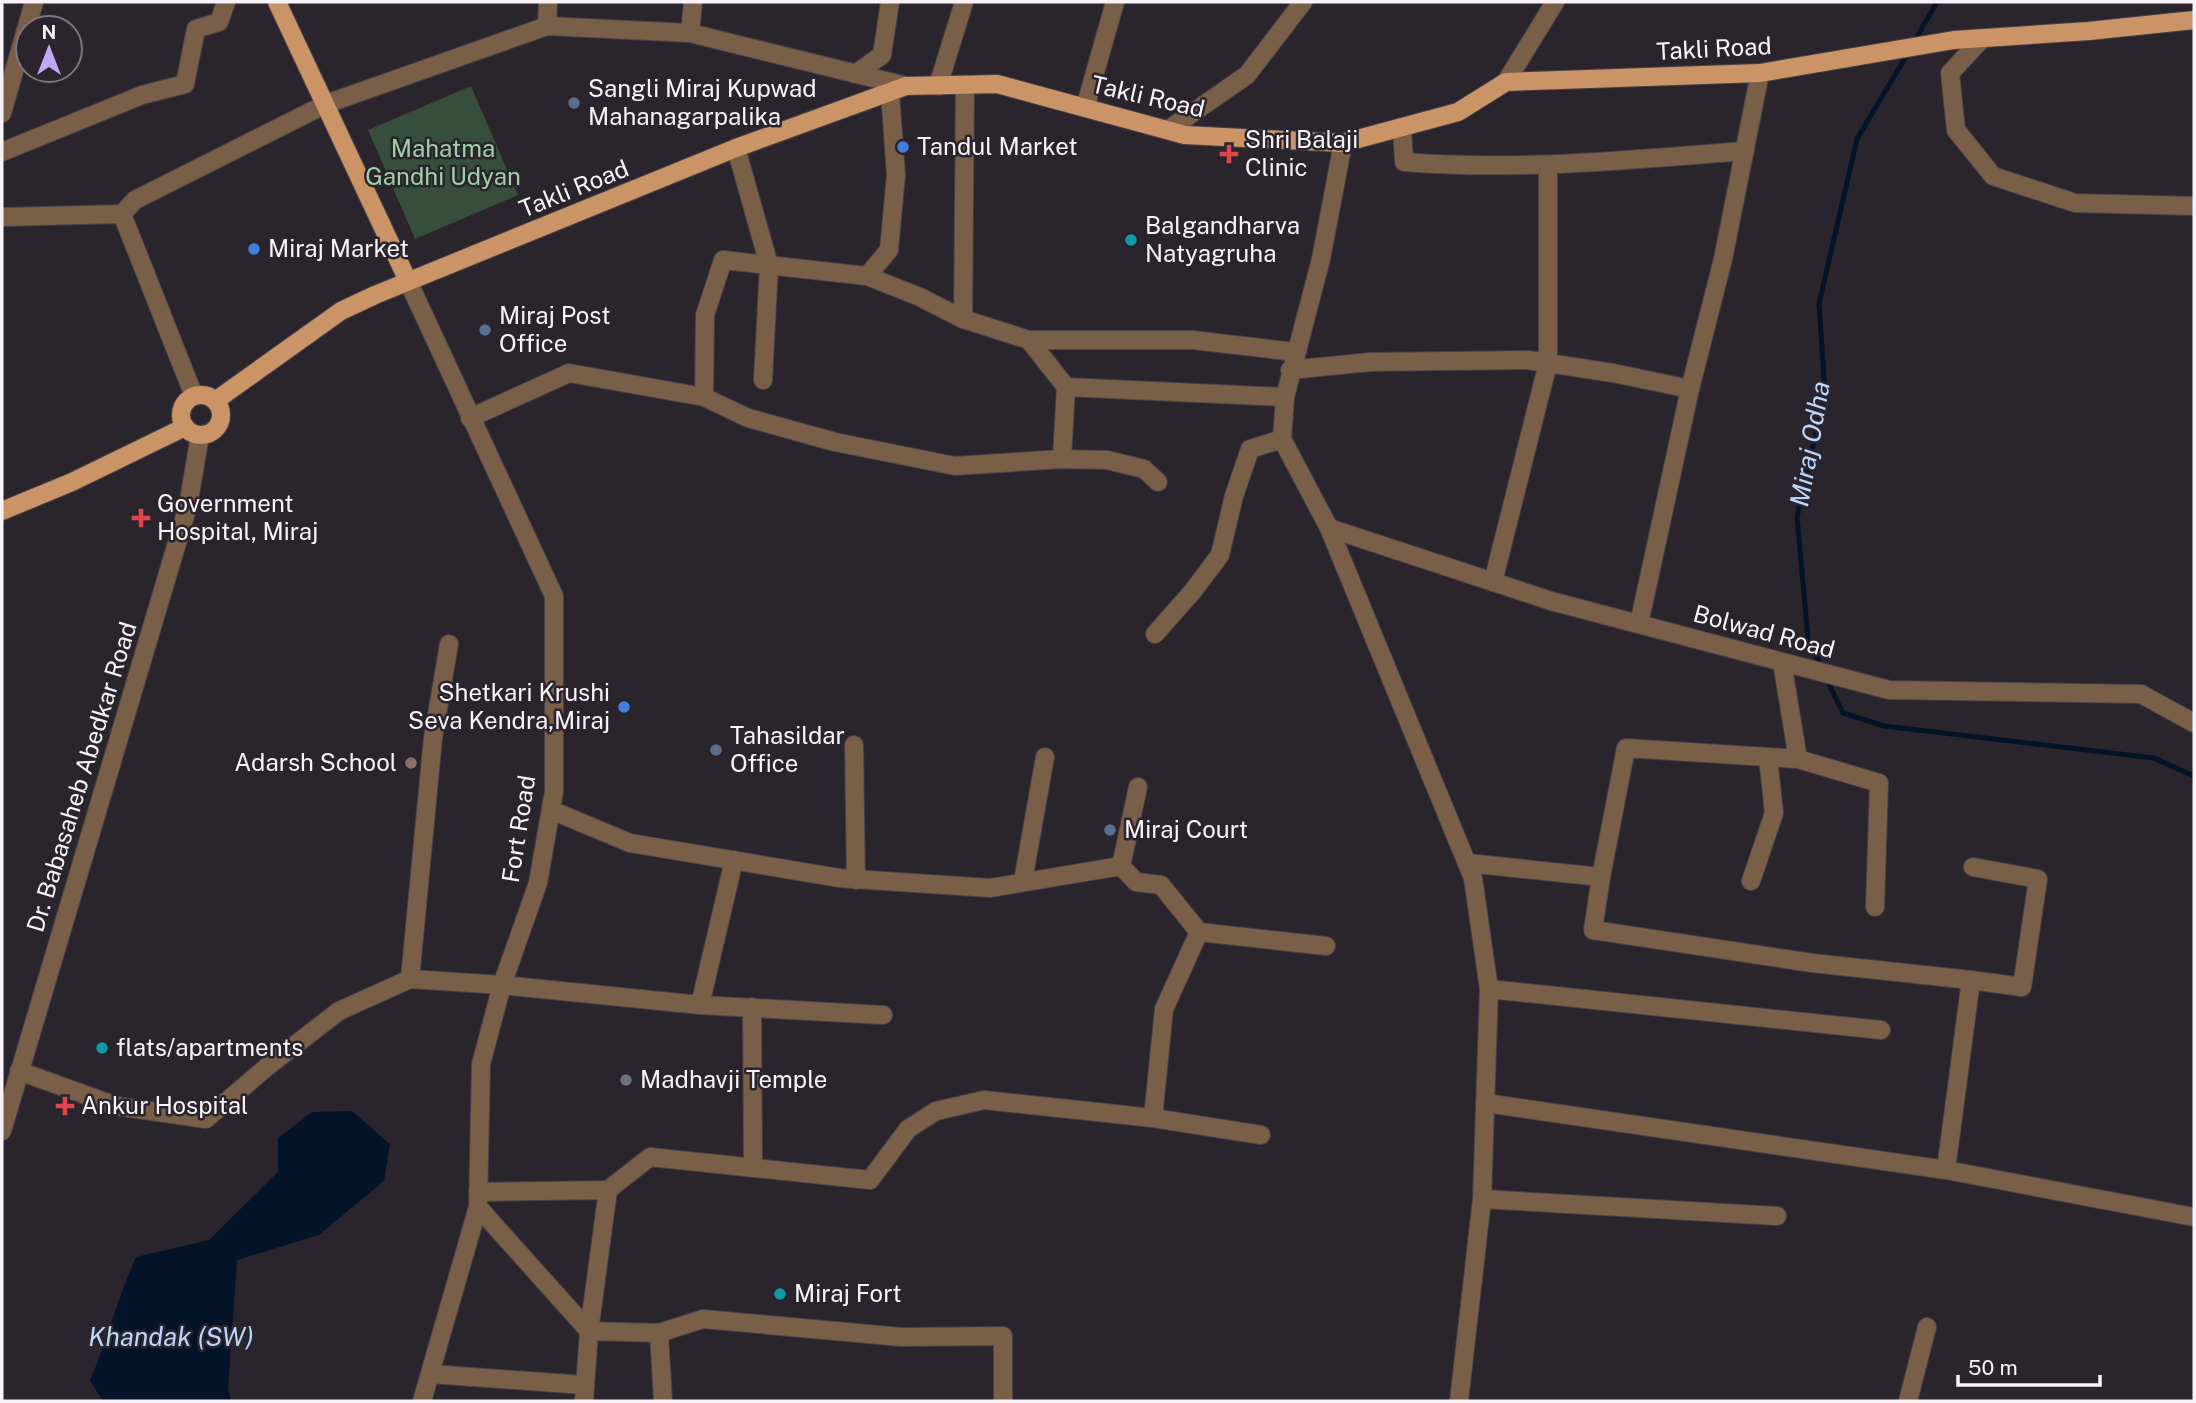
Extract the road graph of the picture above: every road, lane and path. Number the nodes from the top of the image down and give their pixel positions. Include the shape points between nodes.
1 (34, 2) edge
2 (226, 2) edge
3 (277, 2) edge
4 (548, 2) edge
5 (692, 2) edge
6 (890, 2) edge
7 (964, 2) edge
8 (1115, 2) edge
9 (1303, 2) edge
10 (1555, 2) edge
11 (2194, 20) edge
12 (547, 26) junction
13 (690, 33) junction
14 (1981, 40) junction
15 (855, 74) junction
16 (1760, 74) junction
17 (1506, 82) junction
18 (965, 85) junction
19 (938, 86) junction
20 (898, 89) junction
21 (326, 104) junction
22 (1085, 108) junction
23 (2, 113) edge
24 (1402, 128) junction
25 (1168, 130) junction
26 (1343, 143) junction
27 (736, 148) junction
28 (1745, 151) junction
29 (2, 152) edge
30 (1548, 166) junction
31 (2194, 206) edge
32 (122, 214) junction
33 (2, 217) edge
34 (769, 265) junction
35 (867, 276) junction
36 (408, 281) junction
37 (963, 318) junction
38 (1029, 341) junction
39 (1295, 352) junction
40 (1548, 363) junction
41 (1290, 370) junction
42 (763, 380) dead end
43 (1066, 387) junction
44 (1690, 389) junction
45 (194, 396) junction
46 (704, 397) junction
47 (1284, 397) junction
48 (215, 401) junction
49 (470, 418) junction
50 (192, 431) junction
51 (1282, 439) junction
52 (1062, 459) junction
53 (1158, 482) dead end
54 (2, 510) edge
55 (1329, 528) junction
56 (1493, 582) junction
57 (1639, 624) junction
58 (1155, 634) dead end
59 (449, 644) dead end
60 (1782, 662) junction
61 (2194, 723) edge
62 (855, 745) dead end
63 (1045, 757) dead end
64 (1768, 757) junction
65 (1798, 759) junction
66 (1138, 787) dead end
67 (551, 810) junction
68 (734, 860) junction
69 (1467, 863) junction
70 (1121, 866) junction
71 (1973, 867) dead end
72 (1601, 877) junction
73 (856, 880) junction
74 (1023, 881) junction
75 (1751, 881) dead end
76 (1875, 907) dead end
77 (1199, 932) junction
78 (1326, 946) dead end
79 (410, 979) junction
80 (1971, 980) junction
81 (502, 985) junction
82 (1489, 989) junction
83 (700, 1004) junction
84 (752, 1007) junction
85 (883, 1014) dead end
86 (1881, 1030) dead end
87 (19, 1071) junction
88 (1485, 1103) junction
89 (1153, 1118) junction
90 (2, 1131) edge
91 (1261, 1135) dead end
92 (753, 1168) junction
93 (1947, 1170) junction
94 (608, 1190) junction
95 (1482, 1199) junction
96 (478, 1200) junction
97 (1777, 1216) dead end
98 (2194, 1217) edge
99 (1927, 1327) dead end
100 (589, 1331) junction
101 (659, 1333) junction
102 (431, 1374) junction
103 (584, 1393) edge
104 (422, 1401) edge
105 (663, 1401) edge
106 (1003, 1401) edge
107 (1459, 1401) edge
108 (1908, 1401) edge

1 - 23 street
2 - 29 street via 219,22 196,29 185,84 142,95
3 - 21 main road
4 - 12 street
5 - 13 street
6 - 15 street via 882,55
7 - 19 street
8 - 22 street
9 - 25 street via 1247,75
10 - 17 street
11 - 14 main road, Takli Road
12 - 13 street
12 - 21 street
13 - 15 street
14 - 16 main road, Takli Road via 1954,40
14 - 31 street via 1950,72 1956,130 1993,176 2076,203
15 - 20 street
16 - 17 main road, Takli Road
16 - 28 street
17 - 24 main road, Takli Road via 1458,112
18 - 19 main road, Takli Road
18 - 22 main road, Takli Road via 997,84
18 - 37 street
19 - 20 main road, Takli Road
20 - 27 main road, Takli Road
20 - 35 street via 889,250
21 - 32 street via 135,200
21 - 36 main road
22 - 25 main road, Takli Road
24 - 26 main road, Takli Road
24 - 30 street via 1404,162
25 - 26 main road, Takli Road via 1185,135
26 - 39 street via 1321,259
27 - 34 street
27 - 36 main road, Takli Road
28 - 30 street
28 - 44 street
30 - 40 street
32 - 33 street
32 - 45 street
34 - 35 street
34 - 42 street
34 - 46 street via 723,260 705,315
35 - 37 street
36 - 48 main road, Takli Road via 341,311
36 - 49 street, Fort Road
37 - 38 street
38 - 39 street via 1193,341
38 - 43 street
39 - 41 street
40 - 41 street via 1370,362
40 - 44 street
40 - 56 street
41 - 47 street
43 - 47 street
43 - 52 street
44 - 57 street
45 - 48 main road
45 - 50 main road via 184,404 181,416
46 - 49 street via 569,373
46 - 52 street via 760,422 954,466
47 - 51 street
48 - 50 main road via 219,423 211,432
49 - 67 street, Fort Road via 554,596
50 - 54 main road
50 - 87 street, Dr. Babasaheb Abedkar Road via 188,506
51 - 55 street
51 - 58 street via 1250,449 1220,555
52 - 53 street via 1107,460 1144,468
55 - 56 street, Bolwad Road
55 - 69 street
56 - 57 street, Bolwad Road
57 - 60 street, Bolwad Road
59 - 79 street via 433,738
60 - 61 street, Bolwad Road via 1889,690 2141,694
60 - 65 street
62 - 73 street
63 - 74 street
64 - 65 street
64 - 72 street via 1626,748
64 - 75 street via 1774,813
65 - 76 street via 1879,783
66 - 70 street
67 - 68 street via 630,843
67 - 81 street, Fort Road via 538,883
68 - 73 street
68 - 83 street
69 - 72 street
69 - 82 street
70 - 74 street
70 - 77 street via 1136,882 1161,885
71 - 80 street via 2038,879 2022,987
72 - 80 street via 1593,930 1812,963
73 - 74 street via 990,888
77 - 78 street
77 - 89 street via 1164,1009
79 - 81 street
79 - 87 street via 340,1011 206,1119 116,1107
80 - 93 street
81 - 83 street
81 - 96 street, Fort Road via 481,1063
82 - 86 street
82 - 88 street
83 - 84 street
84 - 85 street
84 - 92 street
87 - 90 street, Dr. Babasaheb Abedkar Road
88 - 93 street
88 - 95 street
89 - 91 street
89 - 92 street via 984,1100 936,1111 908,1129 870,1180
92 - 94 street via 650,1157
93 - 98 street
94 - 96 street
94 - 100 street
95 - 97 street
95 - 107 street
96 - 100 street
96 - 102 street, Fort Road
99 - 108 street
100 - 101 street
100 - 103 street
101 - 105 street
101 - 106 street via 703,1319 901,1338 1003,1336
102 - 103 street
102 - 104 street, Fort Road

